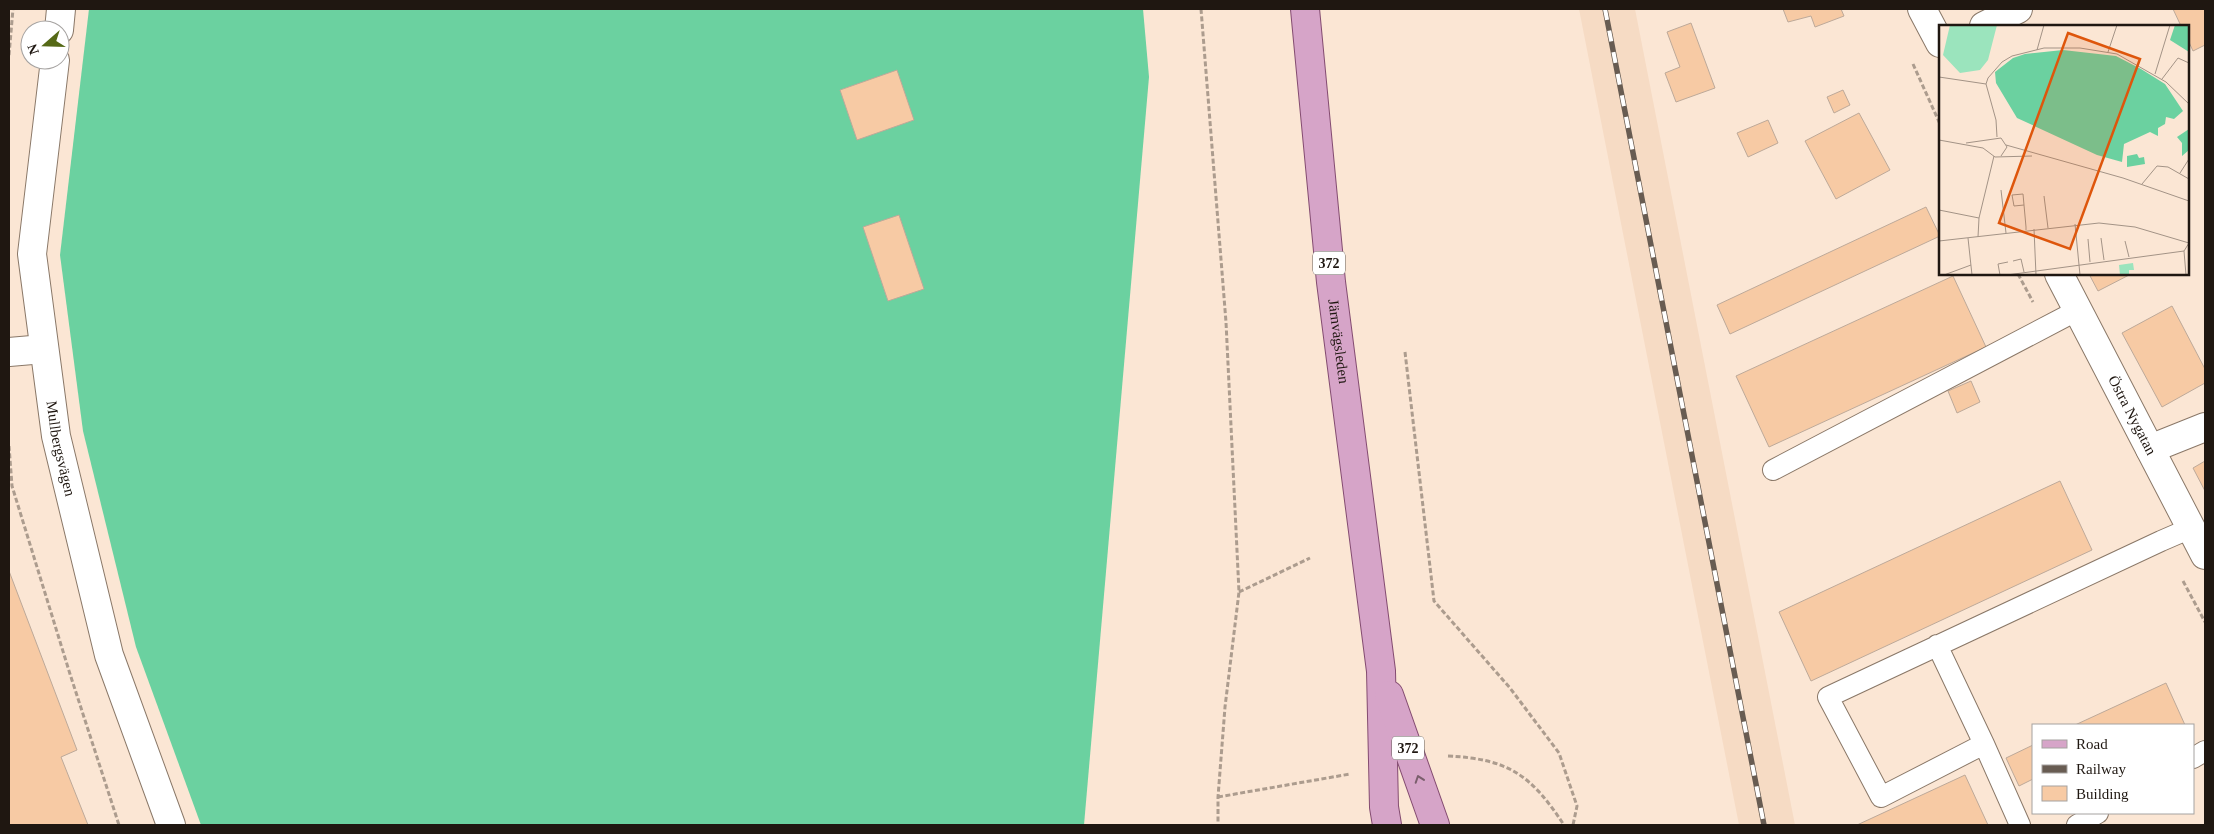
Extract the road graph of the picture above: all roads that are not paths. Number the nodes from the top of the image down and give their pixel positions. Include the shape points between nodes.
1 (1305, 9) edge
2 (1922, 9) edge
3 (2018, 9) edge
4 (1986, 25) edge
5 (1939, 41) edge
6 (54, 70) edge
7 (2060, 275) edge
8 (2078, 310) junction
9 (44, 349) junction
10 (9, 352) edge
11 (2205, 427) edge
12 (2150, 449) junction
13 (1774, 470) dead end
14 (2191, 528) junction
15 (2205, 555) edge
16 (1937, 645) junction
17 (1381, 672) junction
18 (1984, 744) junction
19 (2205, 751) edge
20 (2194, 757) edge
21 (2096, 814) edge
22 (171, 825) edge
23 (1387, 825) edge
24 (1435, 825) edge
25 (2020, 825) edge
26 (2077, 825) edge

1 - 17 main road, Järnvägsleden / 372 via 1331,282
2 - 5 street
3 - 4 street
6 - 9 street, Mullbergsvägen via 32,254
7 - 8 street, Östra Nygatan
8 - 12 street, Östra Nygatan
8 - 13 lane
9 - 10 street
9 - 22 street, Mullbergsvägen via 56,436 109,655
11 - 12 street
12 - 14 street, Östra Nygatan
14 - 15 street, Östra Nygatan
14 - 16 lane
16 - 18 lane
16 - 18 lane via 1828,697 1881,797
17 - 23 main road, Järnvägsleden / 372
24 -> 17 main road, Järnvägsleden / 372
18 - 25 lane
19 - 20 lane
21 - 26 lane

